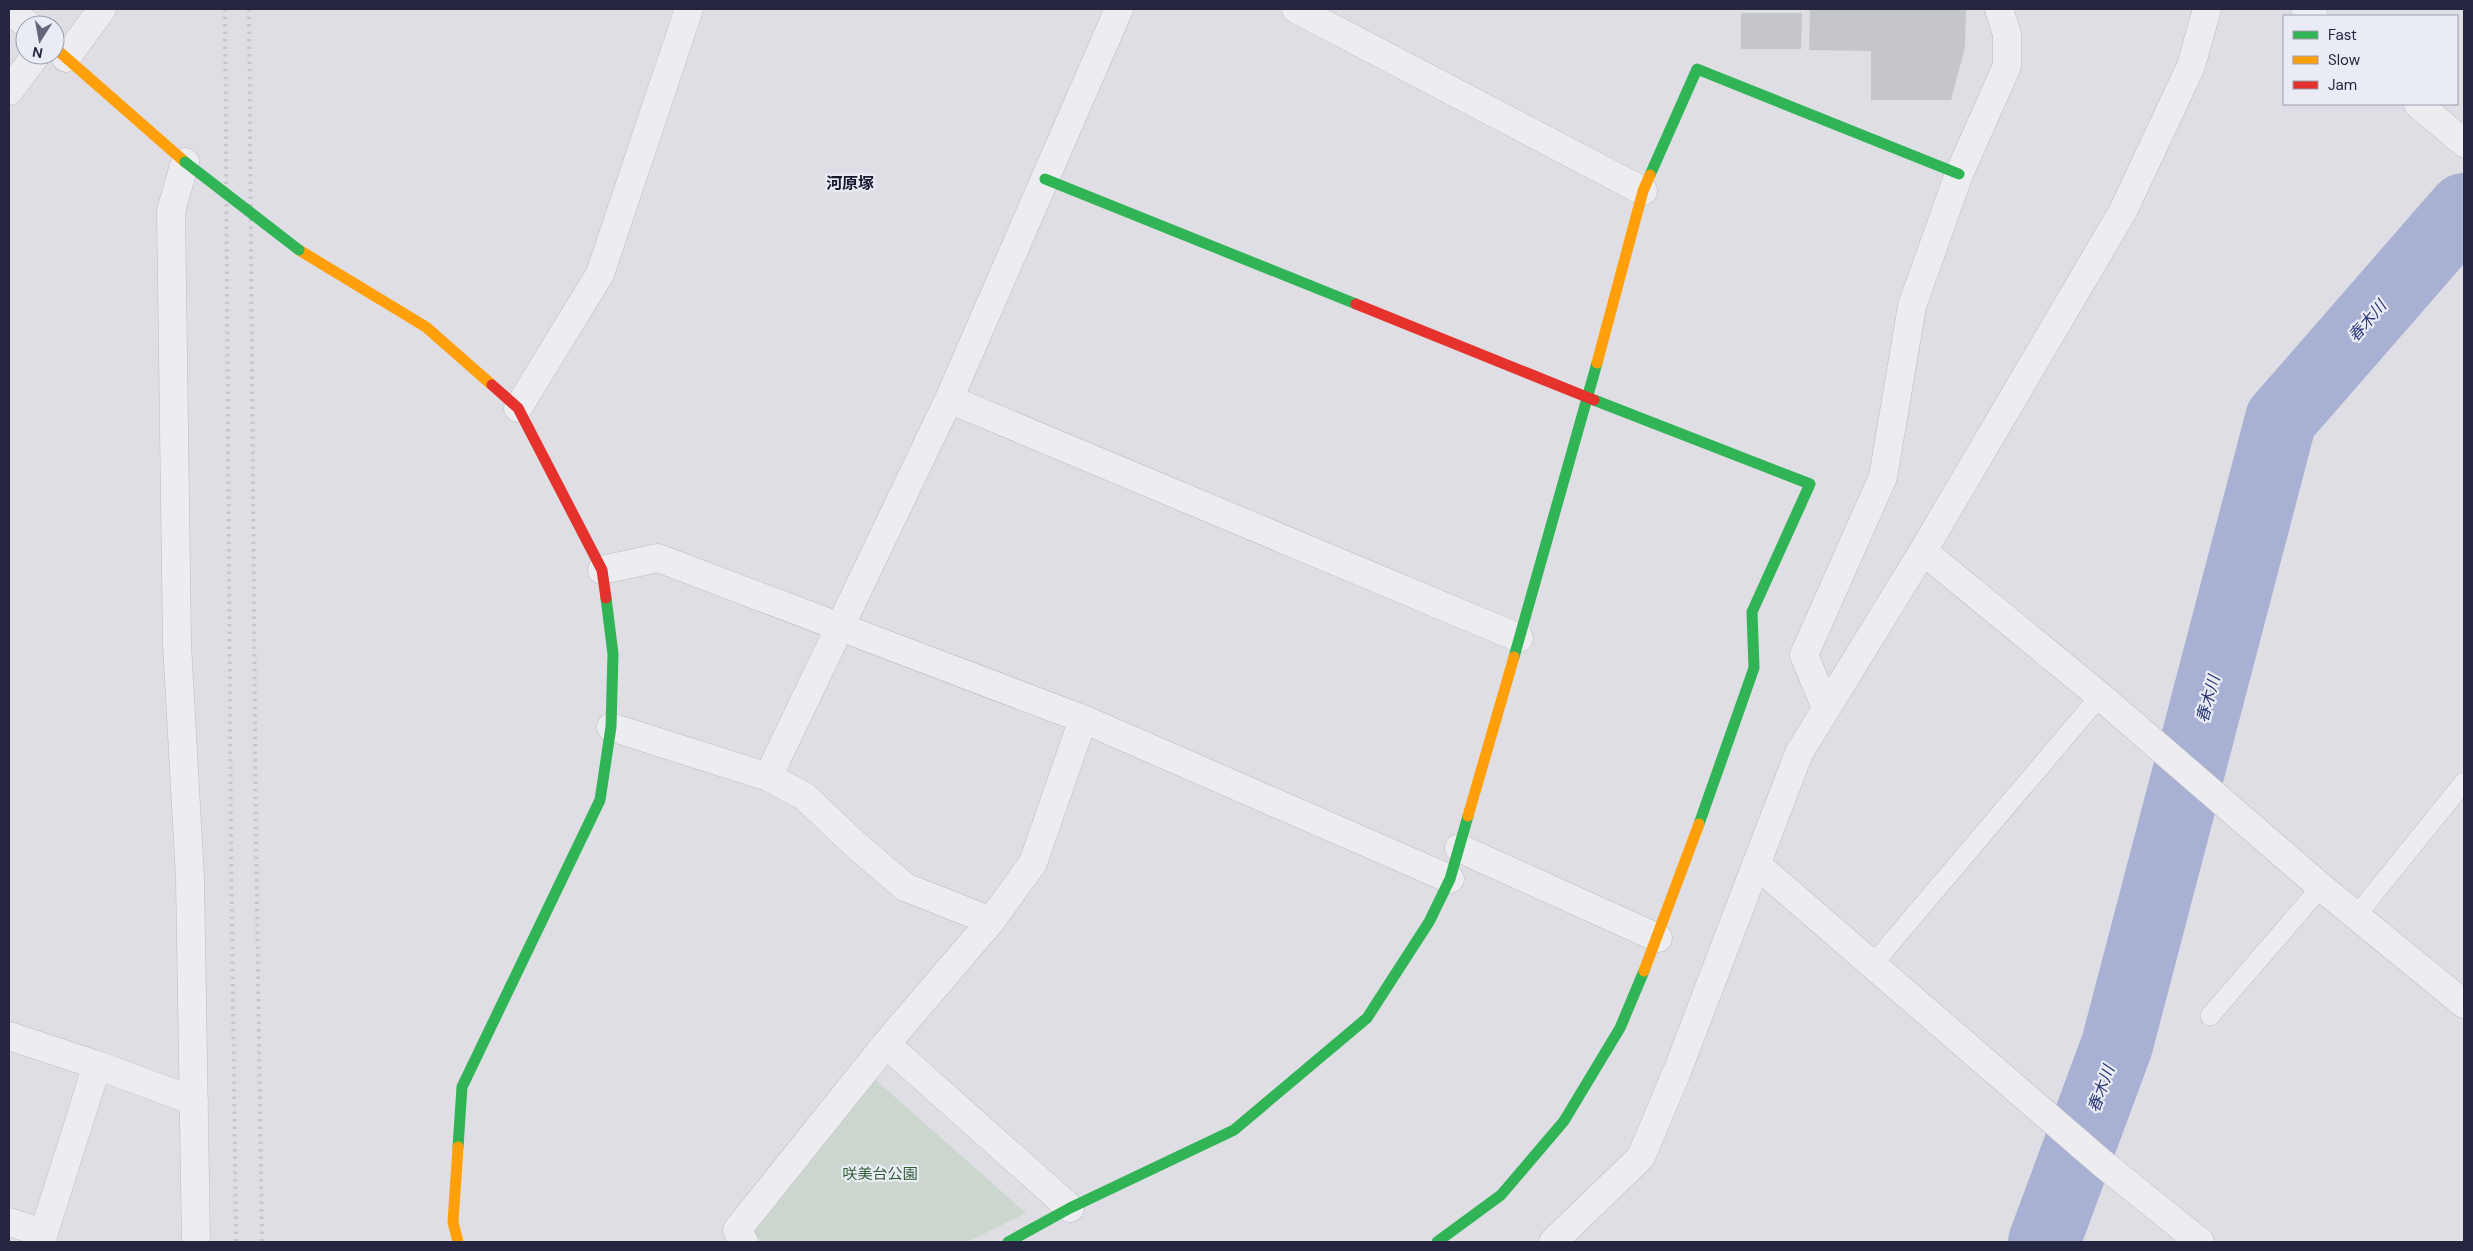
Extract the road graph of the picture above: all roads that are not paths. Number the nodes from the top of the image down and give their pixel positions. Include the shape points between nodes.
1 (102, 9) edge
2 (689, 9) edge
3 (1119, 9) edge
4 (1296, 9) edge
5 (1999, 9) edge
6 (2206, 9) edge
7 (65, 49) edge
8 (65, 57) edge
9 (28, 65) edge
10 (9, 91) edge
11 (2419, 105) edge
12 (2464, 143) edge
13 (185, 162) junction
14 (1959, 174) junction
15 (1045, 179) junction
16 (1644, 191) junction
17 (1588, 398) junction
18 (949, 399) junction
19 (518, 408) junction
20 (1923, 550) junction
21 (602, 570) junction
22 (841, 628) junction
23 (1519, 638) junction
24 (2100, 696) junction
25 (1826, 708) junction
26 (1083, 719) junction
27 (611, 727) junction
28 (768, 778) junction
29 (2464, 782) edge
30 (1458, 848) junction
31 (1756, 864) junction
32 (1450, 879) junction
33 (2321, 887) junction
34 (2356, 916) junction
35 (991, 921) junction
36 (1658, 938) junction
37 (1873, 964) junction
38 (2462, 997) edge
39 (2210, 1016) dead end
40 (9, 1036) edge
41 (886, 1044) junction
42 (97, 1065) junction
43 (194, 1101) junction
44 (1070, 1208) junction
45 (9, 1222) edge
46 (42, 1238) edge
47 (196, 1242) edge
48 (458, 1242) edge
49 (744, 1242) edge
50 (1008, 1242) edge
51 (1437, 1242) edge
52 (1552, 1242) edge
53 (2200, 1242) edge

1 - 7 street
2 - 19 street via 600,274
3 - 15 street
4 - 16 street
5 - 14 street via 2007,34 2007,66
6 - 20 street via 2191,66 2123,211
8 - 13 street
9 - 10 street
11 - 12 street
13 - 19 street, bridge via 299,250 426,327
13 - 43 street via 171,211 177,644 190,878
14 - 16 street via 1697,69
14 - 25 street via 1912,306 1883,477 1804,654
15 - 17 street
15 - 18 street
16 - 17 street
17 - 23 street
17 - 36 street via 1810,484 1752,612 1754,668
18 - 22 street
18 - 23 street
19 - 21 street
20 - 24 street
20 - 25 street
21 - 22 street via 658,558
21 - 27 street via 613,654
22 - 26 street
22 - 28 street
23 - 30 street
24 - 33 street
24 - 37 lane
25 - 31 street via 1799,754
26 - 32 street
26 - 35 street via 1033,863
27 - 28 street
27 - 48 street via 600,800 462,1087 453,1222
28 - 35 street via 804,796 905,887
29 - 34 lane
30 - 32 street
30 - 36 street
31 - 37 street
31 - 52 street via 1641,1157
32 - 44 street via 1429,922 1367,1018 1234,1130
33 - 34 street
33 - 39 lane
34 - 38 street
35 - 41 street
36 - 51 street via 1620,1028 1564,1121 1501,1195
37 - 53 street via 2102,1162
40 - 42 street
41 - 44 street
41 - 49 street via 737,1230
42 - 43 street
42 - 46 street
43 - 47 street
44 - 50 street
45 - 46 street

